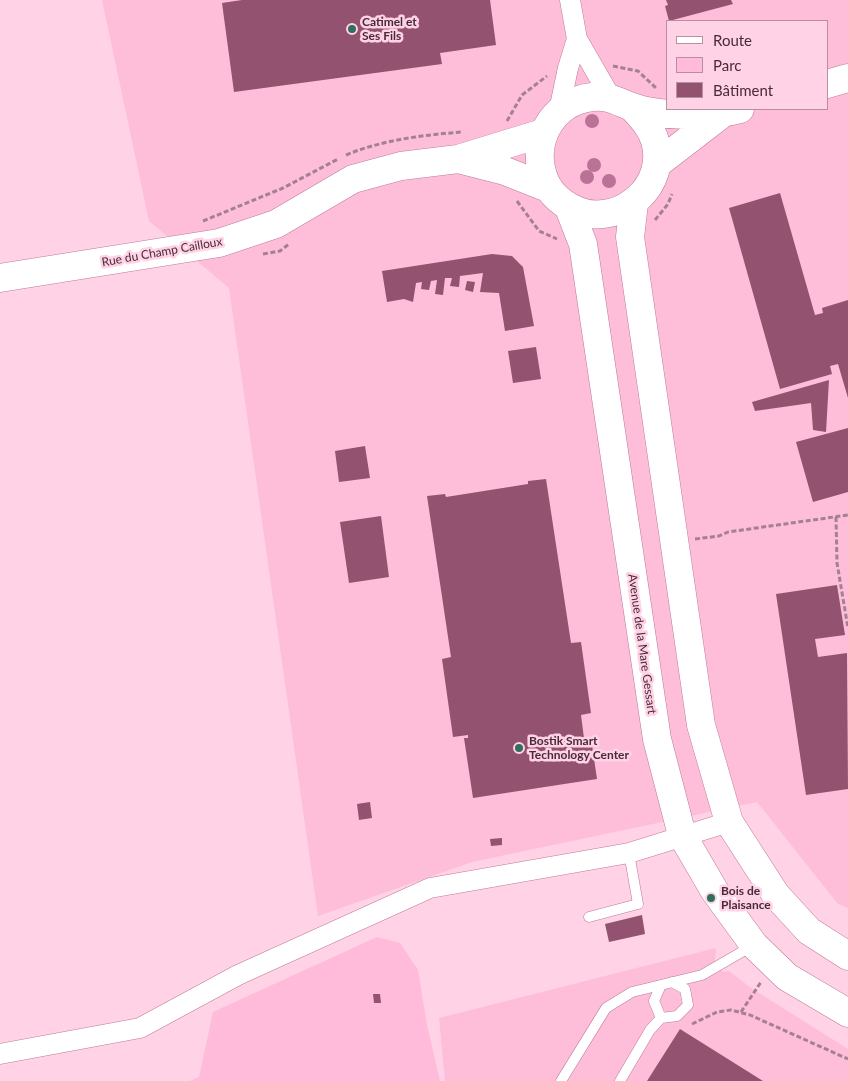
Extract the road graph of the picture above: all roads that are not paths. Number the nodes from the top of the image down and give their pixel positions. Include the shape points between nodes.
1 (570, 0) edge
2 (577, 39) junction
3 (848, 78) edge
4 (828, 84) edge
5 (622, 103) junction
6 (559, 111) junction
7 (731, 111) edge
8 (543, 133) junction
9 (458, 159) junction
10 (657, 164) junction
11 (548, 188) junction
12 (634, 203) junction
13 (569, 208) junction
14 (0, 278) edge
15 (729, 822) junction
16 (682, 835) junction
17 (629, 853) junction
18 (589, 917) dead end
19 (754, 945) junction
20 (848, 956) edge
21 (672, 982) junction
22 (661, 985) junction
23 (848, 1013) edge
24 (661, 1018) junction
25 (0, 1054) edge
26 (561, 1081) edge
27 (620, 1081) edge

1 - 2 street
2 - 5 street
2 - 6 street
3 - 4 street
5 - 6 street via 593,97 574,102
5 - 7 street via 677,114
5 - 10 street via 647,122 656,142
6 - 8 street
7 - 10 street
8 - 9 street, Rue du Champ Cailloux
8 - 11 street via 540,170
9 - 11 street, Rue du Champ Cailloux via 505,171
9 - 14 street, Rue du Champ Cailloux via 401,166 353,179 276,224 219,244
10 - 12 street via 645,192
11 - 13 street
12 - 13 street via 613,213 590,215
12 - 15 street via 630,237 700,716
13 - 16 street, Avenue de la Mare Gessart via 583,244 656,740
15 - 16 street
15 - 20 street via 776,894 809,931
16 - 17 street
16 - 19 street, Avenue de la Mare Gessart via 714,890
17 - 18 lane via 638,904
17 - 25 street via 430,888 238,975 140,1028
19 - 21 lane via 702,975
19 - 23 street, Avenue de la Mare Gessart via 787,977
21 - 22 lane
21 - 24 lane via 685,989 688,1005 677,1016
22 - 24 lane via 654,1001
22 - 26 lane via 632,992 606,1008
24 - 27 lane via 650,1030

